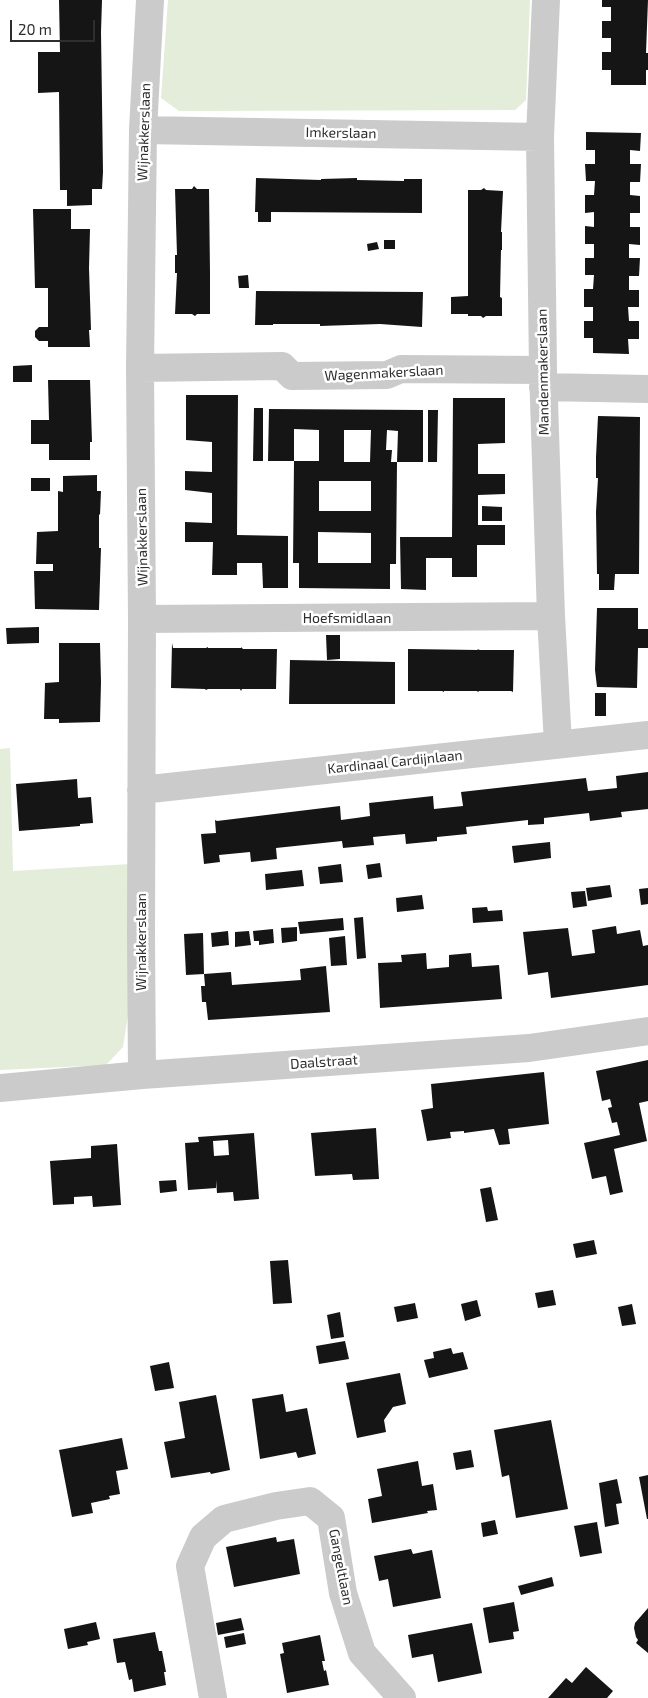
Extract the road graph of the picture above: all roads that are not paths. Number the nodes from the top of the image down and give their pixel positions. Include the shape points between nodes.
1 (150, 0) edge
2 (546, 0) edge
3 (143, 130) junction
4 (540, 137) junction
5 (140, 368) junction
6 (543, 379) junction
7 (648, 389) edge
8 (551, 616) junction
9 (142, 619) junction
10 (648, 735) edge
11 (558, 744) junction
12 (141, 790) junction
13 (648, 1031) edge
14 (142, 1075) junction
15 (0, 1088) edge
16 (213, 1698) edge
17 (402, 1698) edge

1 - 3 street, Wijnakkerslaan
2 - 4 street, Mandenmakerslaan
3 - 4 street, Imkerslaan
3 - 5 street, Wijnakkerslaan
4 - 6 street, Mandenmakerslaan
5 - 6 street, Wagenmakerslaan via 282,366 292,376 387,375 401,369
5 - 9 street, Wijnakkerslaan
6 - 7 street, Wagenmakerslaan
6 - 8 street, Mandenmakerslaan
8 - 9 street, Hoefsmidlaan
8 - 11 street, Mandenmakerslaan
9 - 12 street, Wijnakkerslaan
10 - 11 street, Kardinaal Cardijnlaan
11 - 12 street, Kardinaal Cardijnlaan
12 - 14 street, Wijnakkerslaan
13 - 14 street, Daalstraat via 529,1048
14 - 15 street, Daalstraat
16 - 17 street, Gangeltlaan via 190,1566 203,1538 224,1519 310,1501 331,1518 343,1593 362,1653

